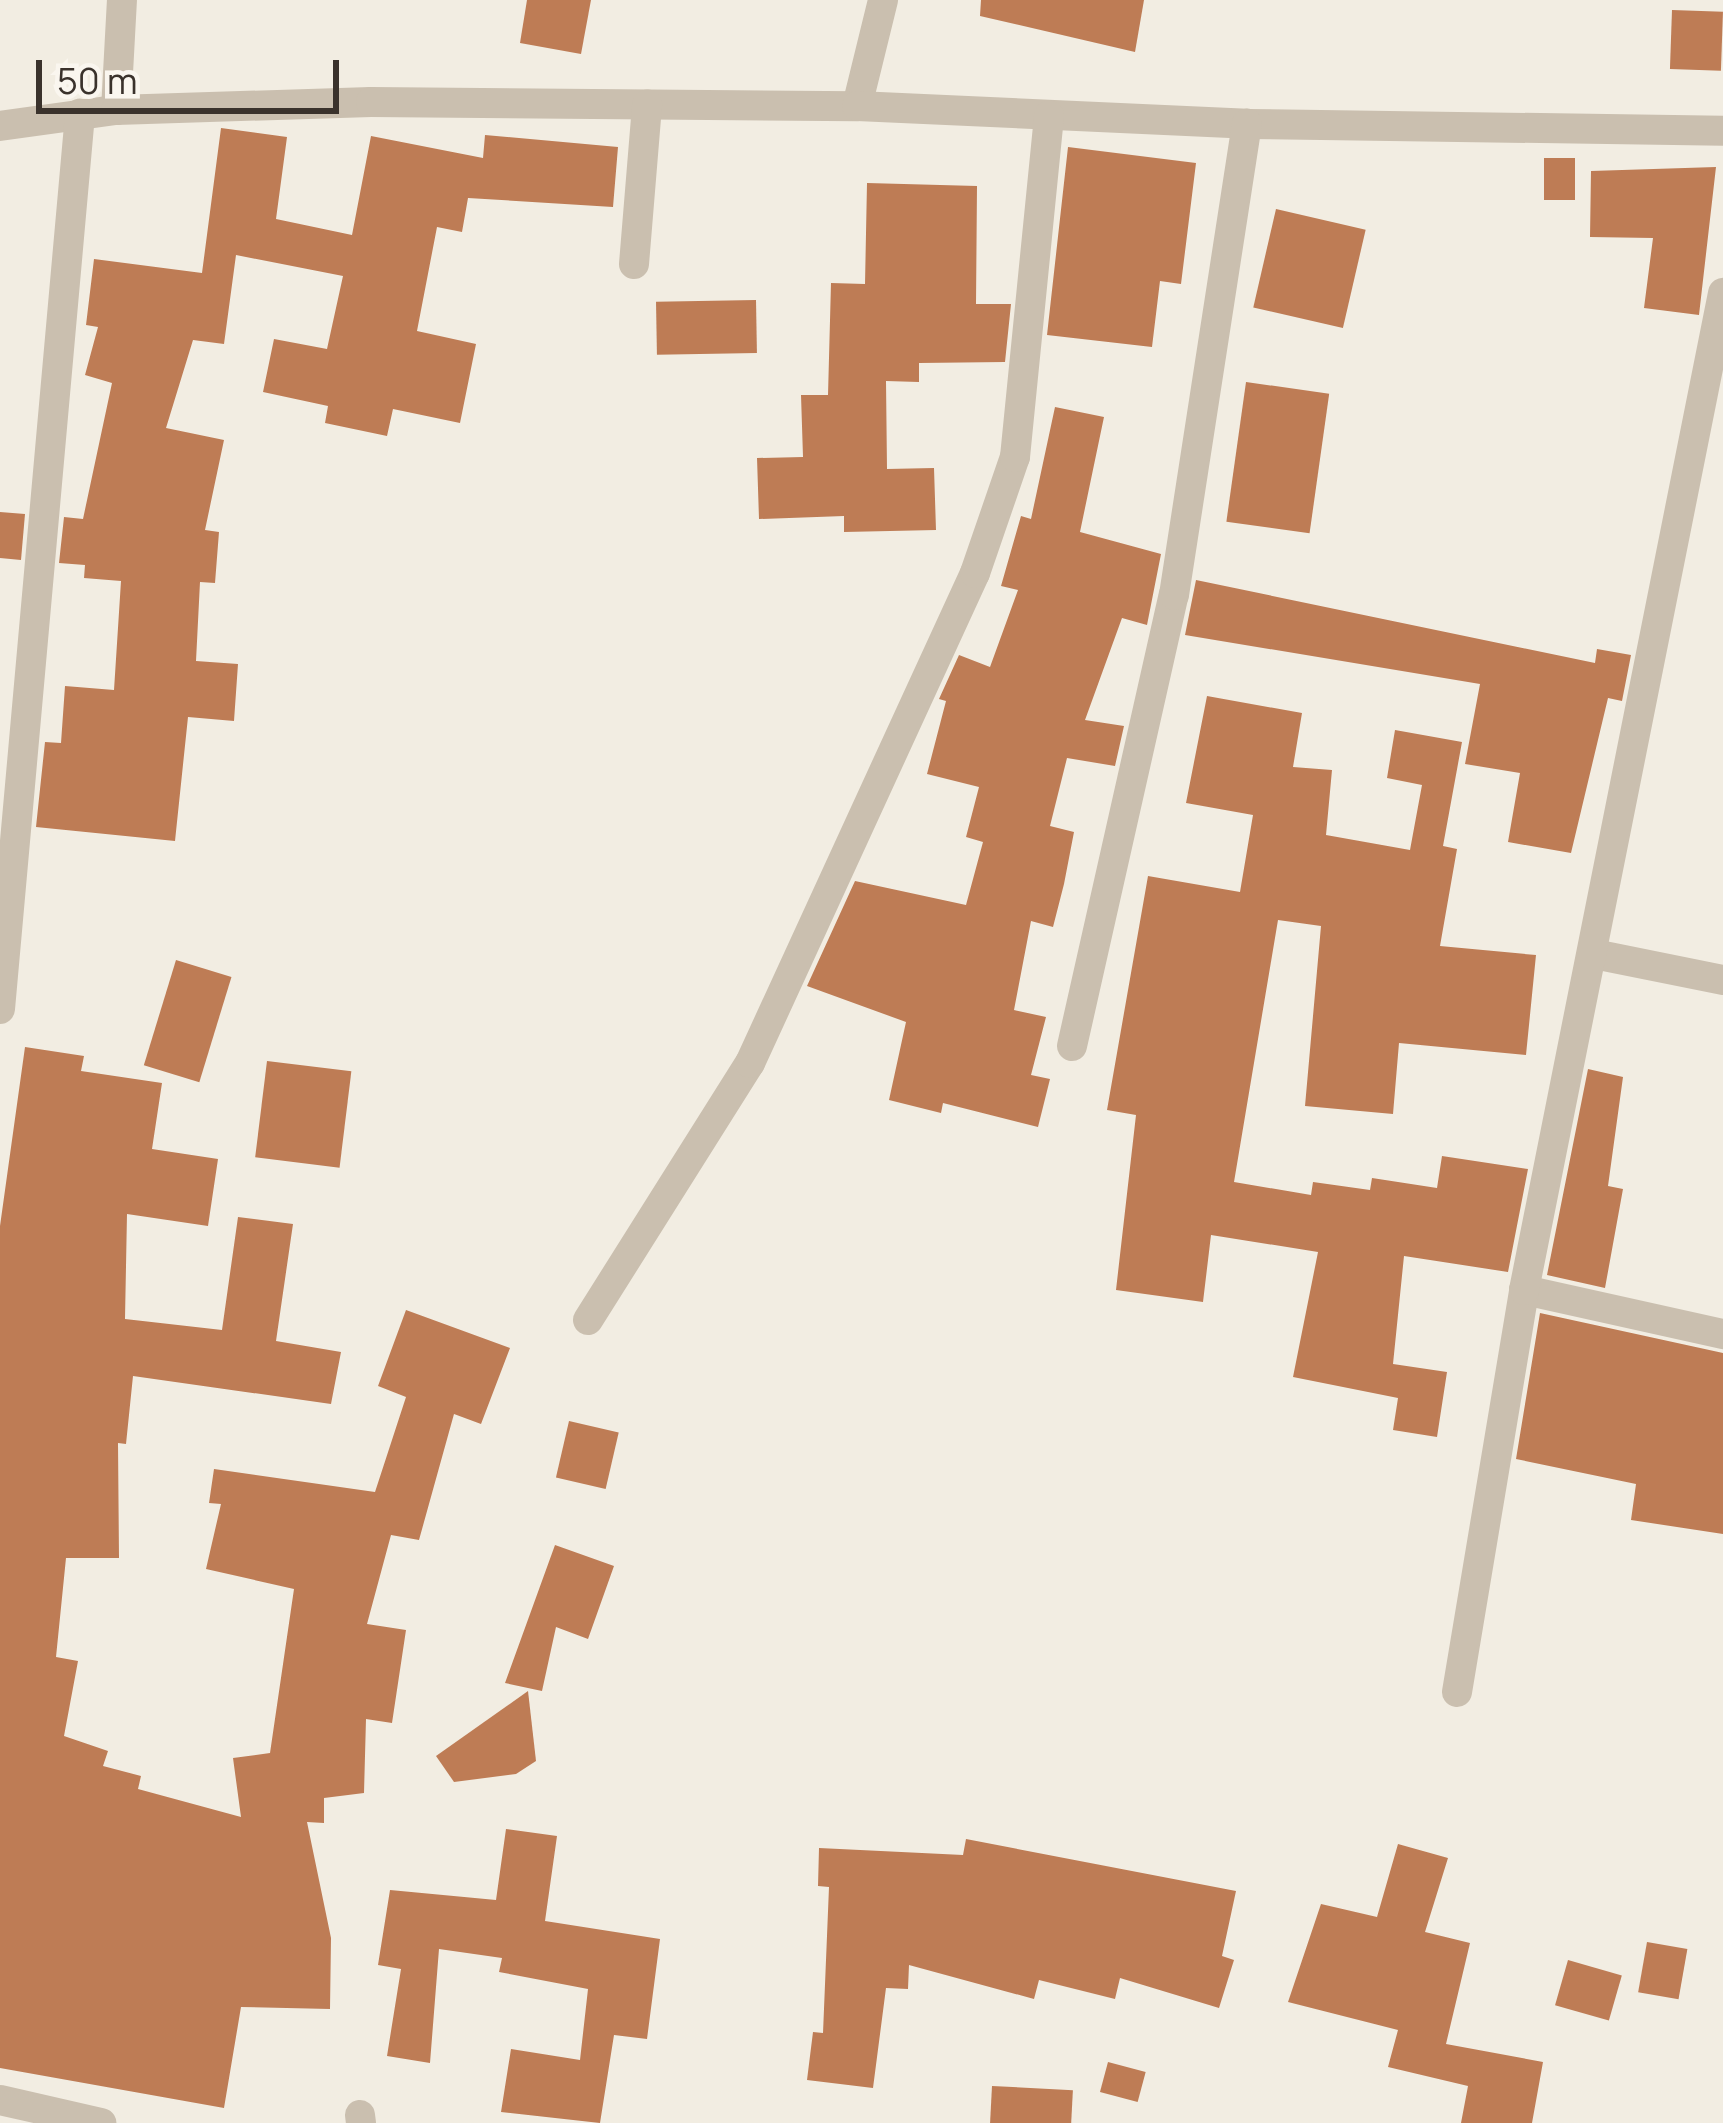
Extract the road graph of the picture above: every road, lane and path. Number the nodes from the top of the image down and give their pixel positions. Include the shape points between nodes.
1 (122, 0) edge
2 (883, 0) edge
3 (647, 105) junction
4 (857, 106) junction
5 (116, 110) junction
6 (80, 114) junction
7 (1049, 116) junction
8 (1246, 124) junction
9 (0, 126) edge
10 (1723, 131) edge
11 (634, 265) dead end
12 (1723, 292) edge
13 (1713, 399) edge
14 (1594, 954) junction
15 (1723, 980) edge
16 (0, 1009) edge
17 (1072, 1046) dead end
18 (1524, 1290) junction
19 (588, 1321) dead end
20 (1723, 1334) edge
21 (1457, 1691) dead end
22 (0, 2100) edge
23 (101, 2123) edge

1 - 5 street
2 - 4 street
3 - 4 street
3 - 5 street
3 - 11 street
4 - 7 street
5 - 6 street
6 - 9 street
6 - 16 street
7 - 8 street
7 - 19 street via 1015,457 975,573 750,1064
8 - 10 street
8 - 17 street via 1174,596
12 - 13 street
13 - 14 street
14 - 15 street
14 - 18 street
18 - 20 street
18 - 21 street
22 - 23 street

